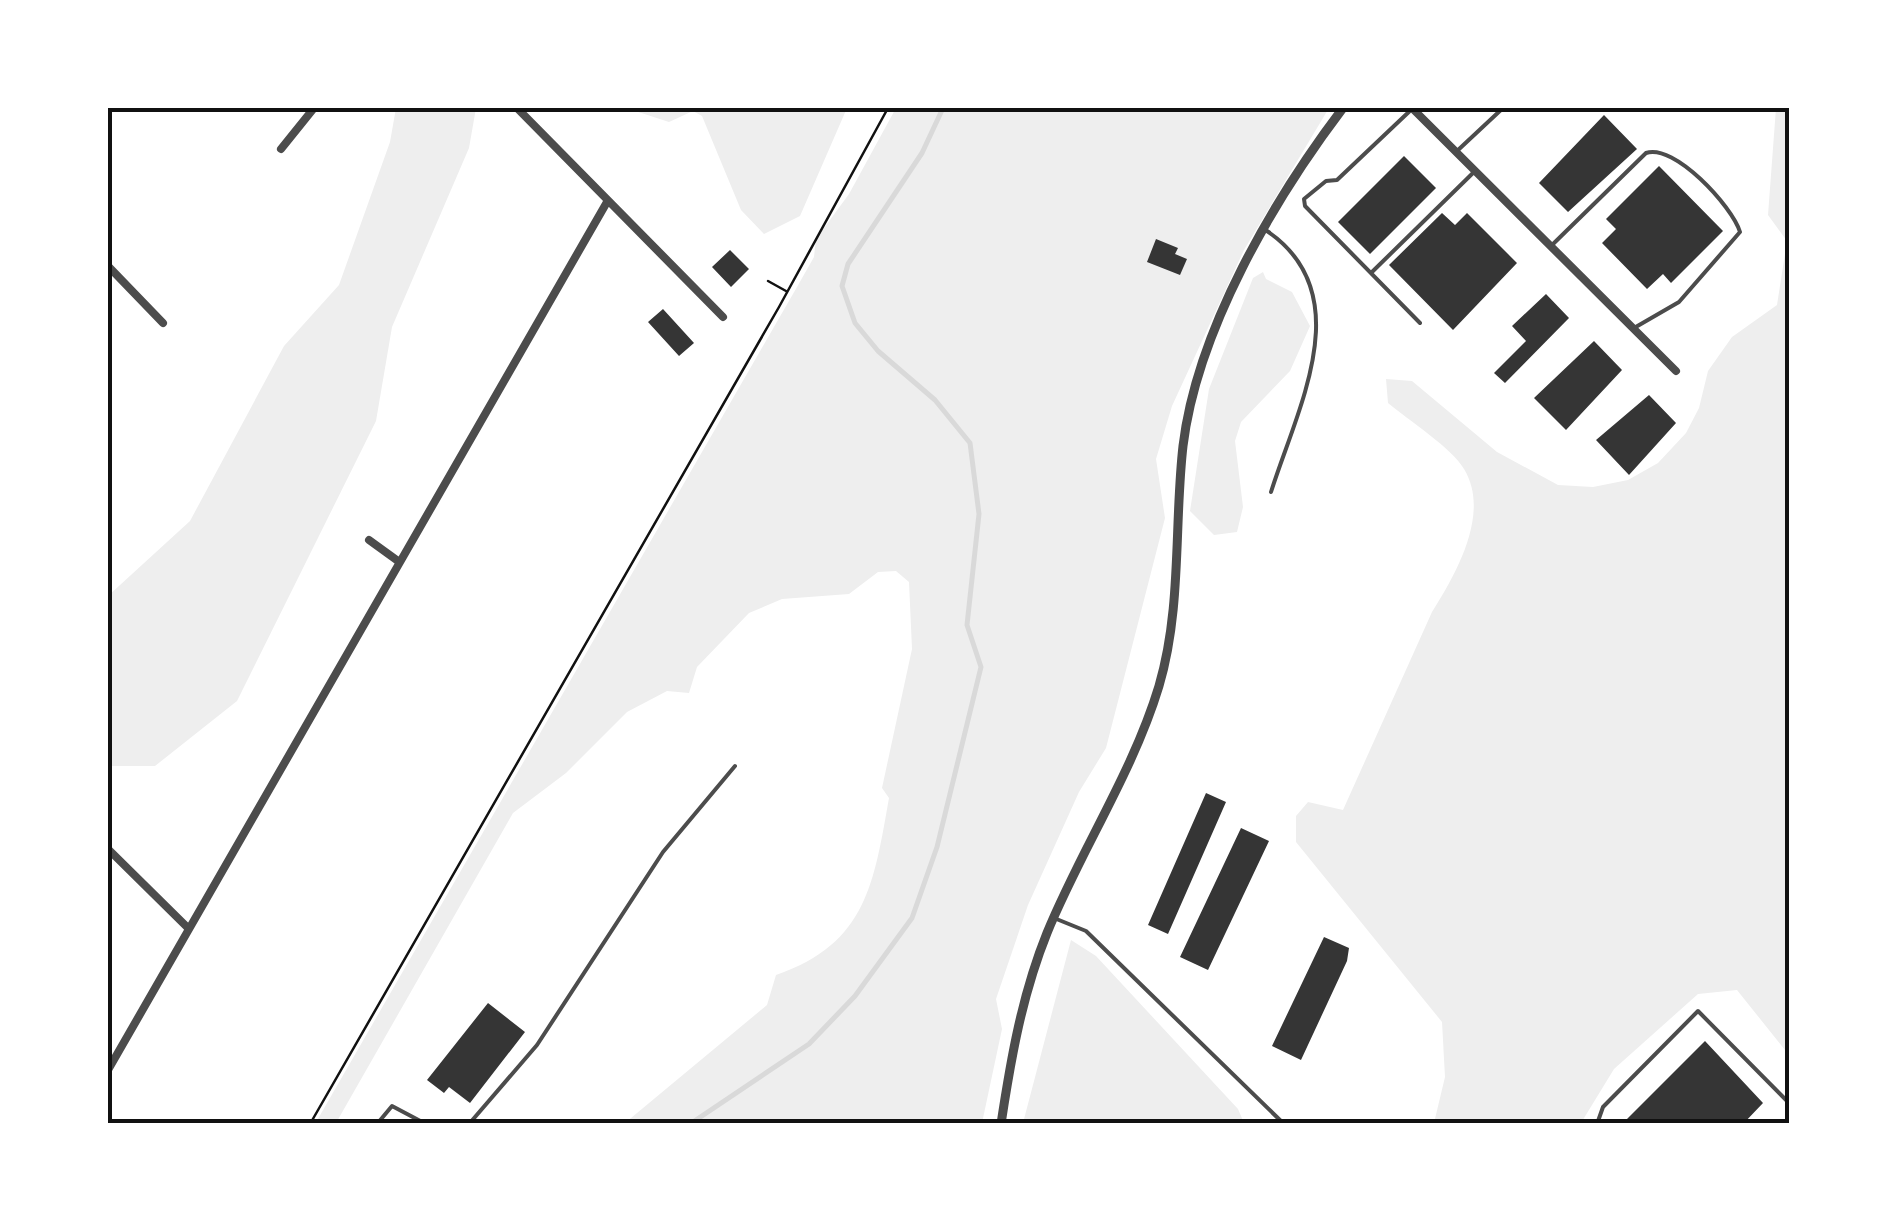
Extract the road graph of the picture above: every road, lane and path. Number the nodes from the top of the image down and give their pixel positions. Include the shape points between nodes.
1 (314, 108) edge
2 (517, 108) edge
3 (888, 108) edge
4 (1343, 108) edge
5 (1413, 108) edge
6 (1503, 108) edge
7 (281, 149) dead end
8 (1457, 151) junction
9 (1476, 170) junction
10 (607, 202) junction
11 (1263, 228) junction
12 (1551, 246) junction
13 (108, 266) edge
14 (1371, 273) junction
15 (768, 281) dead end
16 (788, 291) junction
17 (723, 317) dead end
18 (162, 323) dead end
19 (1420, 323) dead end
20 (1633, 328) junction
21 (1676, 371) dead end
22 (1272, 492) dead end
23 (369, 540) dead end
24 (398, 561) junction
25 (735, 766) dead end
26 (108, 849) edge
27 (1054, 918) junction
28 (188, 928) junction
29 (108, 1070) edge
30 (1790, 1104) edge
31 (310, 1124) edge
32 (377, 1124) edge
33 (426, 1124) edge
34 (469, 1124) edge
35 (1001, 1124) edge
36 (1284, 1124) edge
37 (1596, 1124) edge

1 - 7 street
2 - 10 street
3 - 16 path
4 - 11 street via 1295,170
5 - 8 street
5 - 14 lane via 1337,180 1326,180 1304,200
6 - 8 lane
8 - 9 street
9 - 12 street
9 - 14 lane
10 - 17 street
10 - 24 street
11 - 22 lane via 1284,242 1306,272 1318,316 1310,383
11 - 27 street via 1190,408 1174,607 1160,683
12 - 20 street
12 - 20 lane via 1646,153 1677,156 1740,232 1679,302
13 - 18 street
14 - 19 lane
15 - 16 path
16 - 31 path
20 - 21 street
23 - 24 street
24 - 28 street
25 - 34 lane via 663,852 537,1045
26 - 28 street
27 - 35 street via 1020,1013
27 - 36 lane via 1086,930
28 - 29 street
30 - 37 lane via 1698,1011 1603,1107
32 - 33 lane via 392,1106

